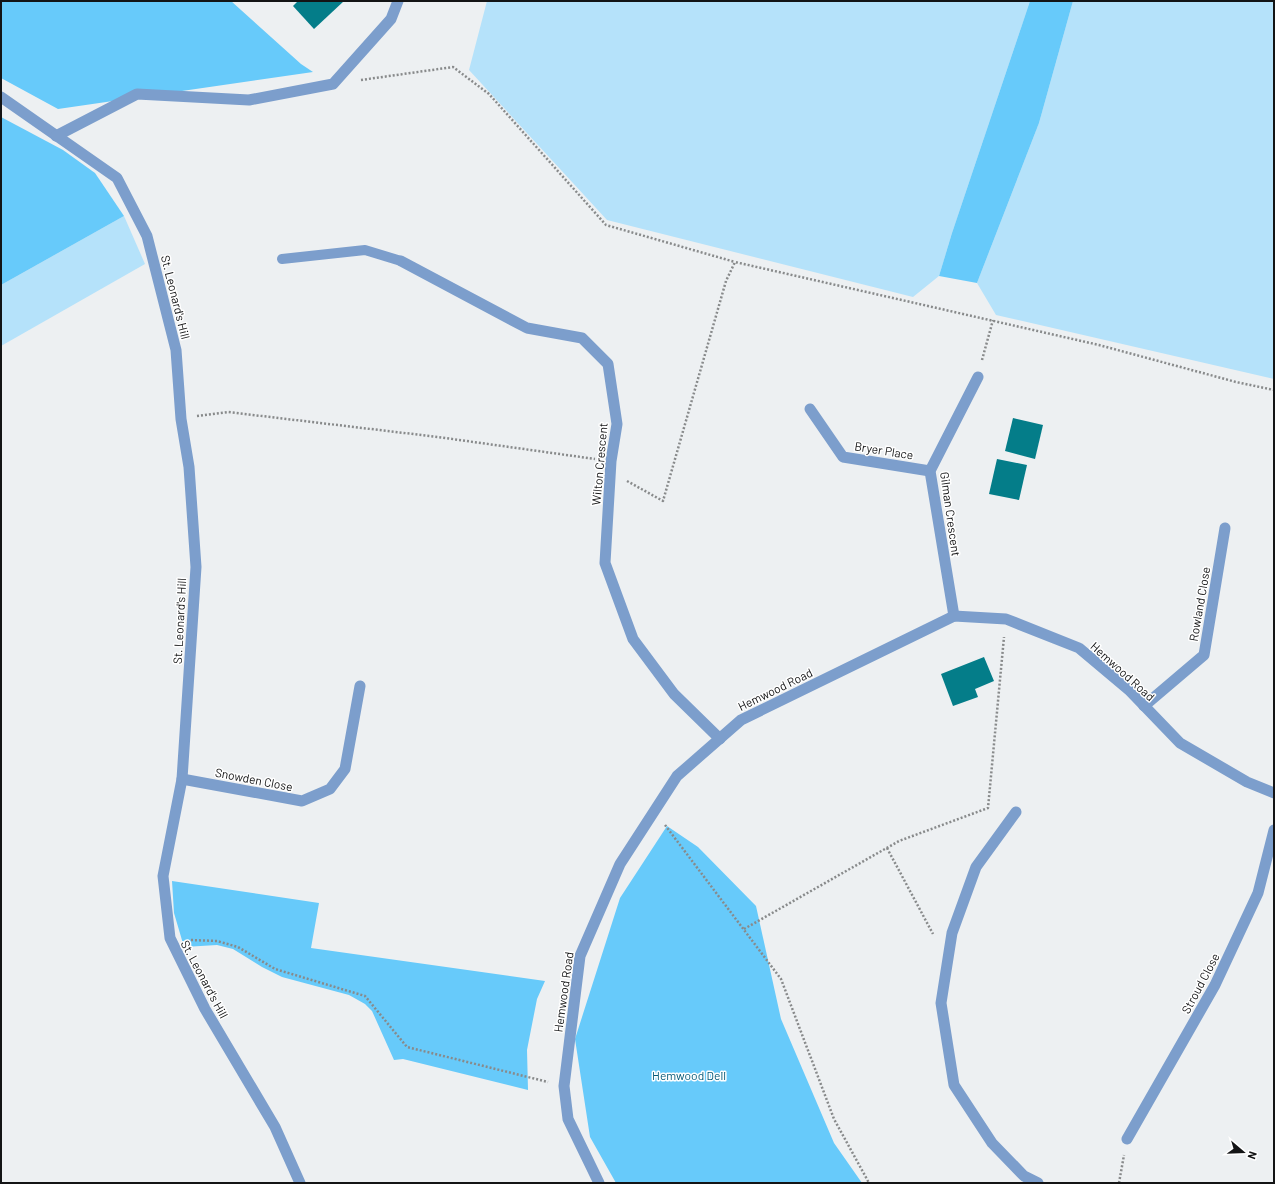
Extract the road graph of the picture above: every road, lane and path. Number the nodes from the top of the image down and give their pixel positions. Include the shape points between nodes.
1 (398, 1) edge
2 (333, 84) junction
3 (1, 97) edge
4 (56, 136) junction
5 (282, 259) dead end
6 (401, 261) joint
7 (735, 262) junction
8 (993, 320) junction
9 (978, 377) joint
10 (1274, 390) edge
11 (810, 409) dead end
12 (181, 419) junction
13 (611, 467) junction
14 (930, 471) junction
15 (1225, 528) dead end
16 (954, 616) junction
17 (1006, 619) junction
18 (360, 686) dead end
19 (1144, 706) junction
20 (720, 739) junction
21 (182, 779) junction
22 (1274, 792) edge
23 (655, 811) junction
24 (1016, 812) dead end
25 (1274, 830) edge
26 (887, 848) junction
27 (744, 929) junction
28 (170, 938) junction
29 (947, 961) junction
30 (564, 1086) junction
31 (1127, 1139) joint
32 (1022, 1179) edge
33 (300, 1183) edge
34 (599, 1183) edge
35 (869, 1183) edge
36 (1038, 1183) edge
37 (1119, 1183) edge

1 - 2 street via 391,19
2 - 4 street via 248,100 137,94
2 - 7 path via 453,67 489,94 606,225
3 - 4 street, St. Leonard's Hill
4 - 12 street, St. Leonard's Hill via 117,178 147,236 176,350
5 - 6 lane via 364,250
6 - 13 street, Wilton Crescent via 527,328 582,338 608,364 617,424
7 - 8 path
7 - 13 path via 726,281 663,501
8 - 9 path
8 - 10 path
9 - 14 street, Gilman Crescent
11 - 14 street, Bryer Place via 843,457
12 - 13 path via 228,412 438,437
12 - 21 street, St. Leonard's Hill via 189,466 196,567
13 - 20 street, Wilton Crescent via 606,563 633,639 674,694
14 - 16 street, Gilman Crescent
15 - 19 street, Rowland Close via 1204,655
16 - 17 street, Hemwood Road
16 - 20 street, Hemwood Road via 741,720
17 - 19 street, Hemwood Road via 1079,648
17 - 26 path via 988,808 899,841
18 - 21 street, Snowden Close via 345,769 330,789 302,801
19 - 22 street, Hemwood Road via 1180,743 1247,782
20 - 23 street, Hemwood Road via 677,776
21 - 28 street, St. Leonard's Hill via 163,876
23 - 27 path
23 - 30 street, Hemwood Road via 620,864 580,956
24 - 29 street via 976,868 952,933
25 - 31 street, Stroud Close via 1258,893 1215,986
26 - 27 path
26 - 29 path
27 - 35 path via 781,979 834,1119
28 - 30 path via 217,941 238,947 275,970 365,996 407,1047
28 - 33 street, St. Leonard's Hill via 205,1009 275,1127
29 - 32 street via 941,1003 954,1085 992,1143
30 - 34 street, Hemwood Road via 568,1119
31 - 37 path
32 - 36 street

